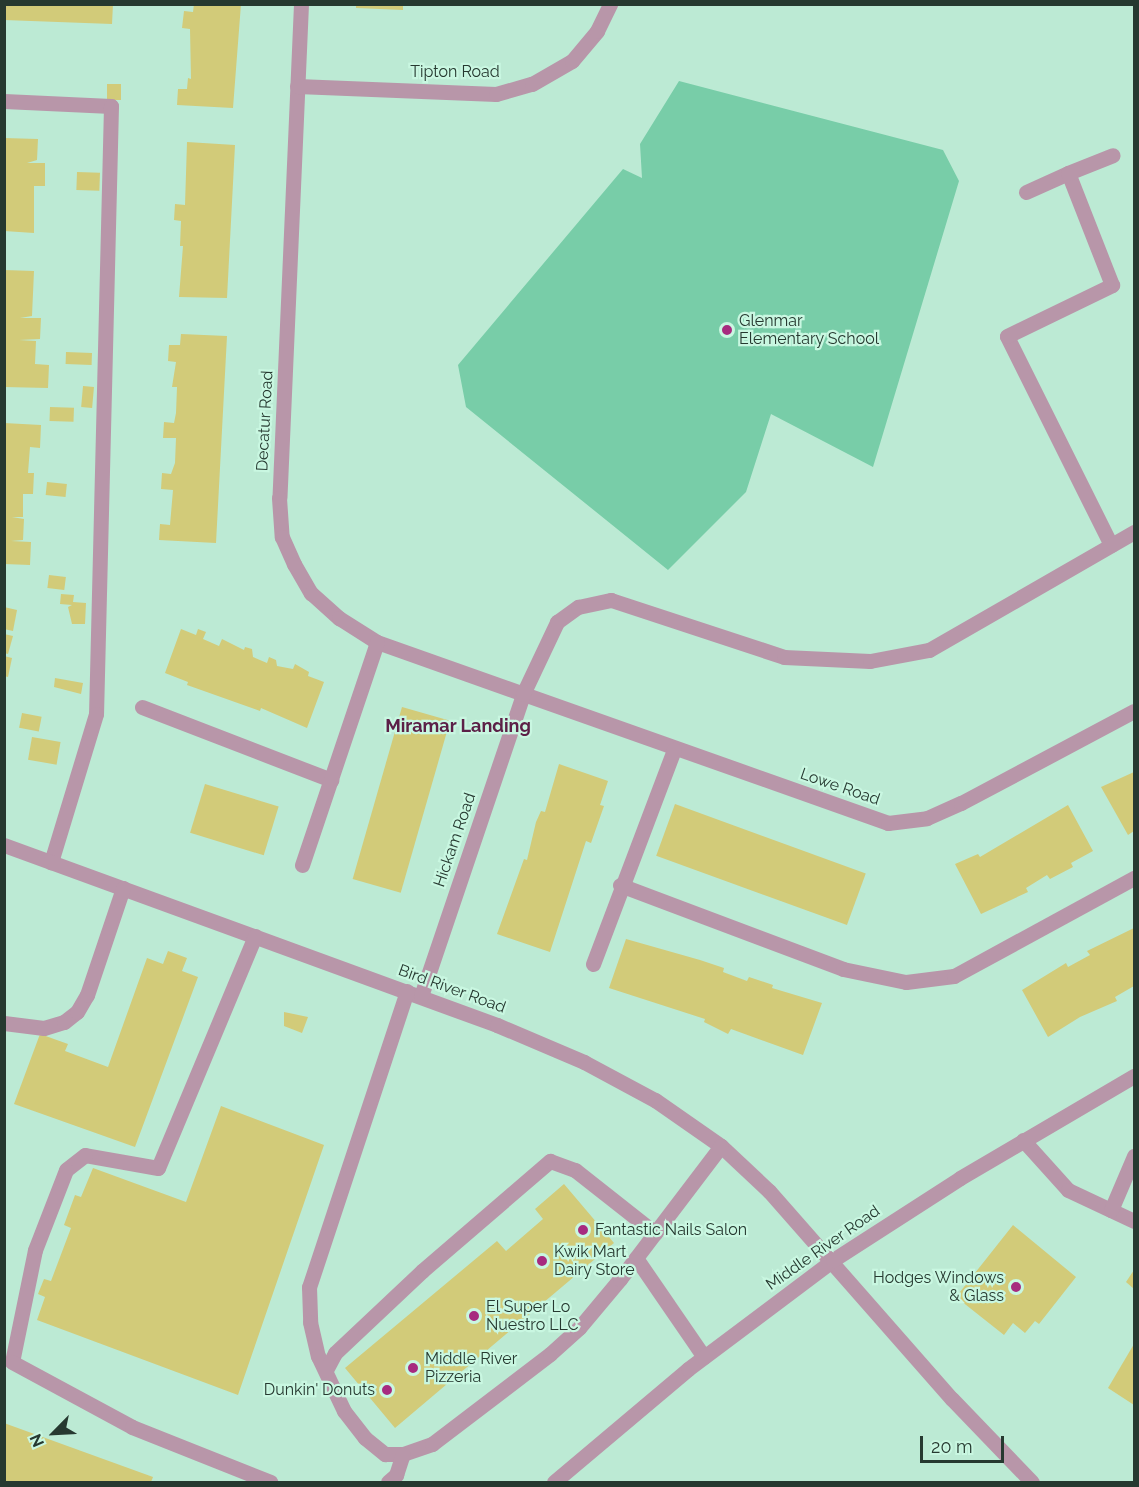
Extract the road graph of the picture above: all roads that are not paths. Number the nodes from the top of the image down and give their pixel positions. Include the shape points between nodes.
1 (301, 4) edge
2 (610, 4) edge
3 (297, 86) junction
4 (4, 101) edge
5 (1113, 155) dead end
6 (1068, 173) junction
7 (1026, 192) dead end
8 (1134, 532) edge
9 (1111, 545) junction
10 (377, 642) junction
11 (524, 694) junction
12 (142, 707) dead end
13 (1134, 711) edge
14 (674, 750) junction
15 (331, 780) junction
16 (4, 846) edge
17 (51, 862) junction
18 (302, 865) dead end
19 (1134, 878) edge
20 (620, 885) junction
21 (123, 888) junction
22 (255, 936) junction
23 (593, 964) dead end
24 (414, 994) junction
25 (4, 1023) edge
26 (1134, 1076) edge
27 (1023, 1140) junction
28 (721, 1146) junction
29 (1134, 1156) edge
30 (1111, 1210) junction
31 (1134, 1221) edge
32 (655, 1233) junction
33 (636, 1258) junction
34 (833, 1260) junction
35 (704, 1357) junction
36 (326, 1370) junction
37 (403, 1454) junction
38 (270, 1482) edge
39 (388, 1482) edge
40 (554, 1482) edge
41 (1032, 1482) edge

1 - 3 street, Decatur Road
2 - 3 street, Tipton Road via 585,48 572,61 532,84 496,94
3 - 10 street, Decatur Road via 279,498 282,537 310,592 339,618
4 - 17 street via 111,106 96,714
5 - 6 street
6 - 7 street
6 - 9 street via 1112,285 1007,336
8 - 9 street, Hickam Road
9 - 11 street, Hickam Road via 929,650 870,661 783,657 611,600 578,607 557,622
10 - 11 street, Decatur Road
10 - 15 street
11 - 14 street, Lowe Road
11 - 24 street, Hickam Road
12 - 15 street
13 - 14 street, Lowe Road via 961,803 927,818 888,823
14 - 20 street
15 - 18 street
16 - 17 street, Bird River Road
17 - 21 street, Bird River Road
19 - 20 street via 954,976 906,982 843,969
20 - 23 street
21 - 22 street, Bird River Road
21 - 25 street via 87,995 77,1012 64,1022 44,1028
22 - 24 street, Bird River Road
22 - 38 street via 158,1167 85,1155 66,1170 35,1250 12,1362 132,1427
24 - 28 street, Bird River Road via 584,1062 655,1100
24 - 36 street, Hickam Road via 309,1287 310,1322
26 - 27 street, Middle River Road
27 - 30 street via 1068,1190
27 - 34 street, Middle River Road
28 - 32 street
28 - 34 street, Bird River Road via 770,1191
29 - 30 street
30 - 31 street
32 - 33 street
32 - 36 street via 575,1170 550,1161 404,1287 335,1353
33 - 35 street
33 - 37 street via 579,1328 550,1354 432,1444
34 - 35 street, Middle River Road
34 - 41 street, Bird River Road via 952,1400
35 - 40 street, Middle River Road
36 - 37 street, Hickam Road via 344,1411 365,1438 385,1454
37 - 39 street via 396,1475

